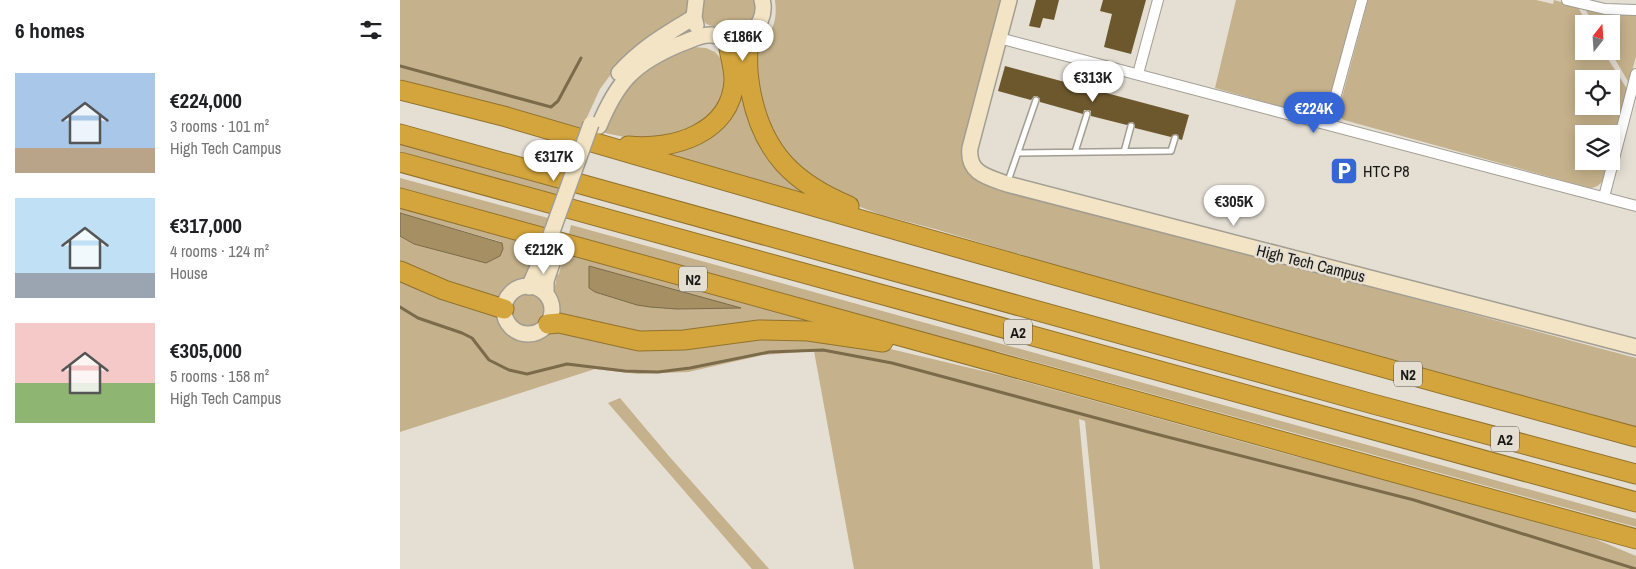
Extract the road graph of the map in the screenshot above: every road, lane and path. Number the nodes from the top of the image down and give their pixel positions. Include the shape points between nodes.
1 (696, 0) edge
2 (762, 0) edge
3 (772, 0) edge
4 (1009, 0) edge
5 (1158, 0) edge
6 (1362, 0) edge
7 (1567, 0) edge
8 (1580, 2) edge
9 (1636, 10) edge
10 (694, 17) junction
11 (702, 36) junction
12 (999, 38) junction
13 (749, 39) junction
14 (729, 49) junction
15 (1138, 74) junction
16 (1636, 74) edge
17 (400, 90) edge
18 (1036, 100) dead end
19 (496, 114) junction
20 (1087, 114) dead end
21 (1328, 124) junction
22 (595, 125) junction
23 (1130, 126) dead end
24 (400, 134) edge
25 (1175, 138) dead end
26 (1075, 152) junction
27 (1124, 152) junction
28 (1018, 153) junction
29 (400, 162) edge
30 (1007, 184) junction
31 (1604, 197) junction
32 (400, 198) edge
33 (1636, 206) edge
34 (938, 241) junction
35 (550, 252) junction
36 (400, 271) edge
37 (529, 286) junction
38 (546, 294) junction
39 (504, 309) junction
40 (548, 324) junction
41 (1636, 347) edge
42 (986, 359) junction
43 (1636, 437) edge
44 (1636, 474) edge
45 (1636, 502) edge
46 (1636, 539) edge

1 - 10 street
2 - 13 street via 763,13
3 - 13 street via 773,13 766,30 758,38
4 - 12 street, High Tech Campus
5 - 15 street
6 - 21 street
7 - 8 street
8 - 9 street via 1605,9
10 - 11 street
10 - 22 street via 655,40 618,74 605,92
11 - 13 street via 711,34
11 - 14 street via 713,45
11 - 22 street via 673,47 634,70
12 - 15 street
12 - 30 street, High Tech Campus via 969,154 970,161 982,175
13 - 14 street via 743,47
13 - 34 highway, N2 via 748,72 757,118 772,150 786,166 823,195 930,233
14 - 19 highway, N2 via 734,81 725,108 703,132 678,143 638,148 614,145
15 - 21 street
16 - 31 street
17 - 19 highway, N2
18 - 28 lane
19 - 34 highway, N2
20 - 26 lane
21 - 31 street
22 - 35 street, bridge
23 - 27 lane
24 - 44 highway, A2
25 - 27 lane via 1171,151
26 - 27 lane
26 - 28 lane
28 - 30 lane
29 - 45 highway, A2
30 - 41 street, High Tech Campus
31 - 33 street
32 - 42 highway, N2
34 - 43 highway, N2
35 - 37 street
35 - 38 street
36 - 39 highway via 444,290
37 - 38 street
37 - 39 street via 514,291
38 - 40 street via 552,306
39 - 40 street via 510,326 523,334 537,333
40 - 42 highway, N2 via 559,323 639,341 684,340 759,330 808,331
42 - 46 highway, N2

